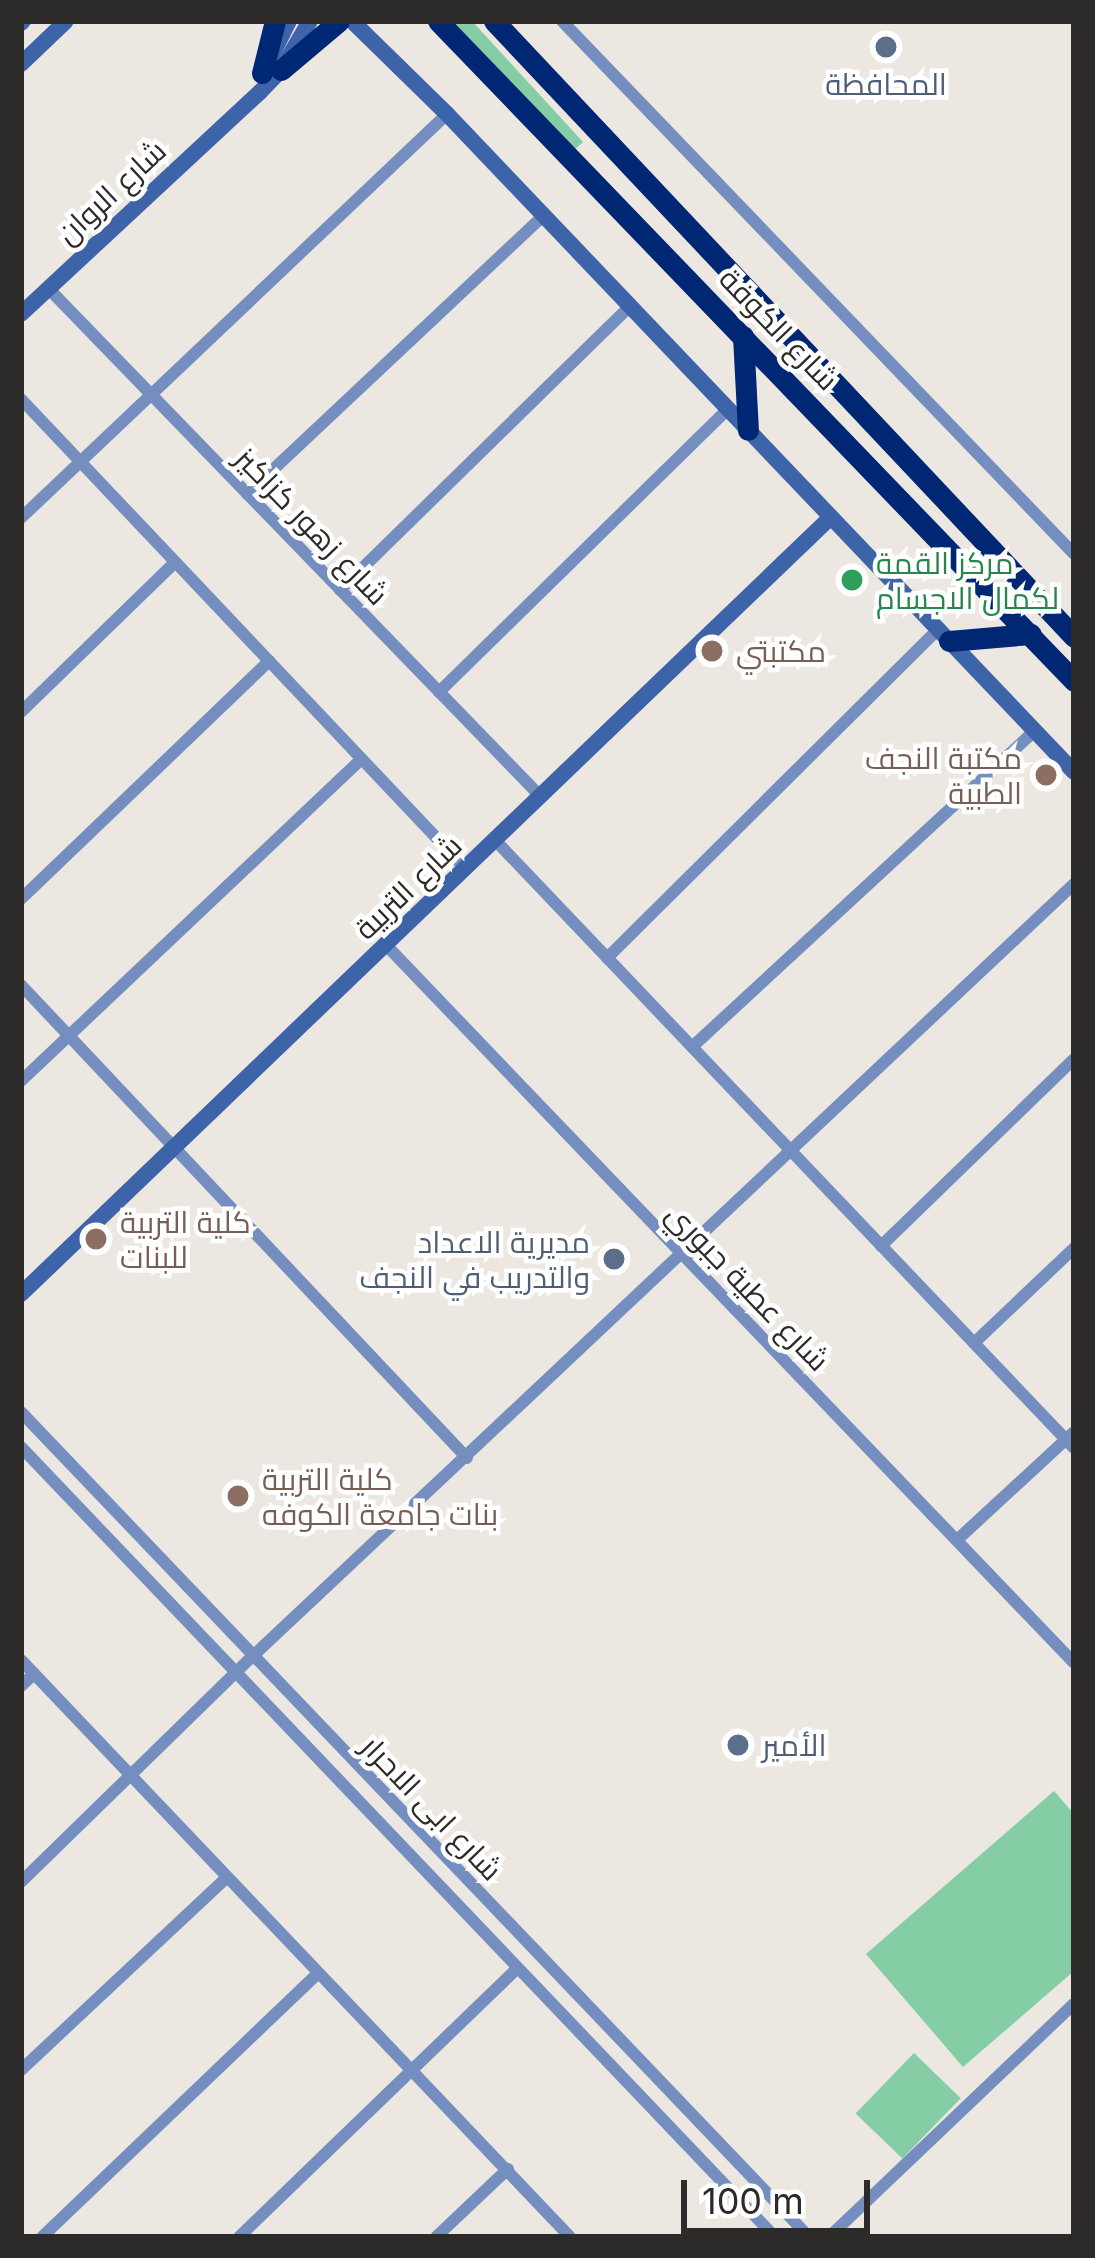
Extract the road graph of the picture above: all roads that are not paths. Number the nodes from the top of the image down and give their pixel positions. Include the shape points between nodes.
1 (67, 21) edge
2 (275, 21) edge
3 (289, 21) edge
4 (310, 21) edge
5 (339, 21) edge
6 (352, 21) edge
7 (438, 21) edge
8 (494, 21) edge
9 (562, 21) edge
10 (21, 64) edge
11 (272, 71) junction
12 (447, 114) junction
13 (544, 215) junction
14 (48, 288) junction
15 (630, 306) junction
16 (21, 314) edge
17 (743, 336) junction
18 (154, 395) junction
19 (21, 399) edge
20 (728, 409) junction
21 (748, 430) junction
22 (80, 462) junction
23 (247, 494) junction
24 (831, 517) junction
25 (21, 518) edge
26 (1074, 554) edge
27 (175, 562) junction
28 (340, 590) junction
29 (1031, 634) junction
30 (944, 635) junction
31 (1074, 637) edge
32 (269, 661) junction
33 (1074, 681) edge
34 (439, 692) junction
35 (21, 712) edge
36 (1035, 731) junction
37 (361, 759) junction
38 (1074, 772) edge
39 (541, 797) junction
40 (495, 841) junction
41 (466, 869) junction
42 (1074, 884) edge
43 (21, 899) edge
44 (386, 945) junction
45 (607, 958) junction
46 (21, 986) edge
47 (68, 1035) junction
48 (692, 1047) junction
49 (1074, 1059) edge
50 (21, 1081) edge
51 (175, 1148) junction
52 (790, 1150) junction
53 (881, 1246) junction
54 (1074, 1248) edge
55 (680, 1252) junction
56 (21, 1294) edge
57 (974, 1343) junction
58 (21, 1412) edge
59 (1071, 1440) edge
60 (21, 1447) edge
61 (467, 1458) junction
62 (957, 1540) junction
63 (254, 1655) junction
64 (21, 1660) edge
65 (1074, 1663) edge
66 (236, 1673) junction
67 (34, 1674) junction
68 (21, 1686) edge
69 (133, 1778) junction
70 (227, 1877) junction
71 (21, 1882) edge
72 (517, 1969) junction
73 (318, 1973) junction
74 (1074, 2004) edge
75 (21, 2069) edge
76 (415, 2072) junction
77 (508, 2169) junction
78 (42, 2237) edge
79 (239, 2237) edge
80 (436, 2237) edge
81 (570, 2237) edge
82 (776, 2237) edge
83 (808, 2237) edge
84 (829, 2237) edge

1 - 10 street
2 - 11 highway
3 - 11 street, شارع الروان
4 - 11 street, شارع الروان
5 - 11 highway
6 - 12 street
7 - 17 highway, شارع الكوفة
8 - 31 highway, شارع الكوفة
9 - 26 street
11 - 14 street, شارع الروان
12 - 13 street
12 - 18 street
13 - 15 street
13 - 23 street
14 - 16 street, شارع الروان
14 - 18 street, شارع زهور كزاكيز
15 - 20 street
15 - 28 street
17 - 21 highway
17 - 29 highway, شارع الكوفة
18 - 22 street
18 - 23 street, شارع زهور كزاكيز
19 - 22 street
20 - 21 street
20 - 34 street
21 - 24 street
22 - 25 street
22 - 27 street
23 - 28 street, شارع زهور كزاكيز
24 - 30 street
24 - 39 street, شارع التربية
27 - 32 street
27 - 35 street
28 - 34 street, شارع زهور كزاكيز
29 - 30 highway
29 - 33 highway, شارع الكوفة
30 - 36 street
30 - 45 street
32 - 37 street
32 - 43 street
34 - 39 street, شارع زهور كزاكيز
36 - 38 street
36 - 48 street
37 - 41 street
37 - 47 street
39 - 40 street, شارع التربية
40 - 41 street, شارع التربية
40 - 45 street
41 - 44 street, شارع التربية
42 - 52 street
44 - 51 street, شارع التربية
44 - 55 street, شارع عطية جبوري
45 - 48 street
46 - 47 street
47 - 50 street
47 - 51 street
48 - 52 street
49 - 53 street
51 - 56 street, شارع التربية
51 - 61 street
52 - 53 street
52 - 55 street
53 - 57 street
54 - 57 street
55 - 61 street
55 - 62 street, شارع عطية جبوري
57 - 59 street
58 - 63 street, شارع ابی الاحرار
59 - 62 street
60 - 66 street, شارع ابی الاحرار
61 - 63 street
62 - 65 street, شارع عطية جبوري
63 - 66 street
63 - 83 street, شارع ابی الاحرار
64 - 67 street
66 - 69 street
66 - 72 street, شارع ابی الاحرار
67 - 68 street
67 - 69 street
69 - 70 street
69 - 71 street
70 - 73 street
70 - 75 street
72 - 76 street
72 - 82 street, شارع ابی الاحرار
73 - 76 street
73 - 78 street
74 - 84 street
76 - 77 street
76 - 79 street
77 - 80 street
77 - 81 street

